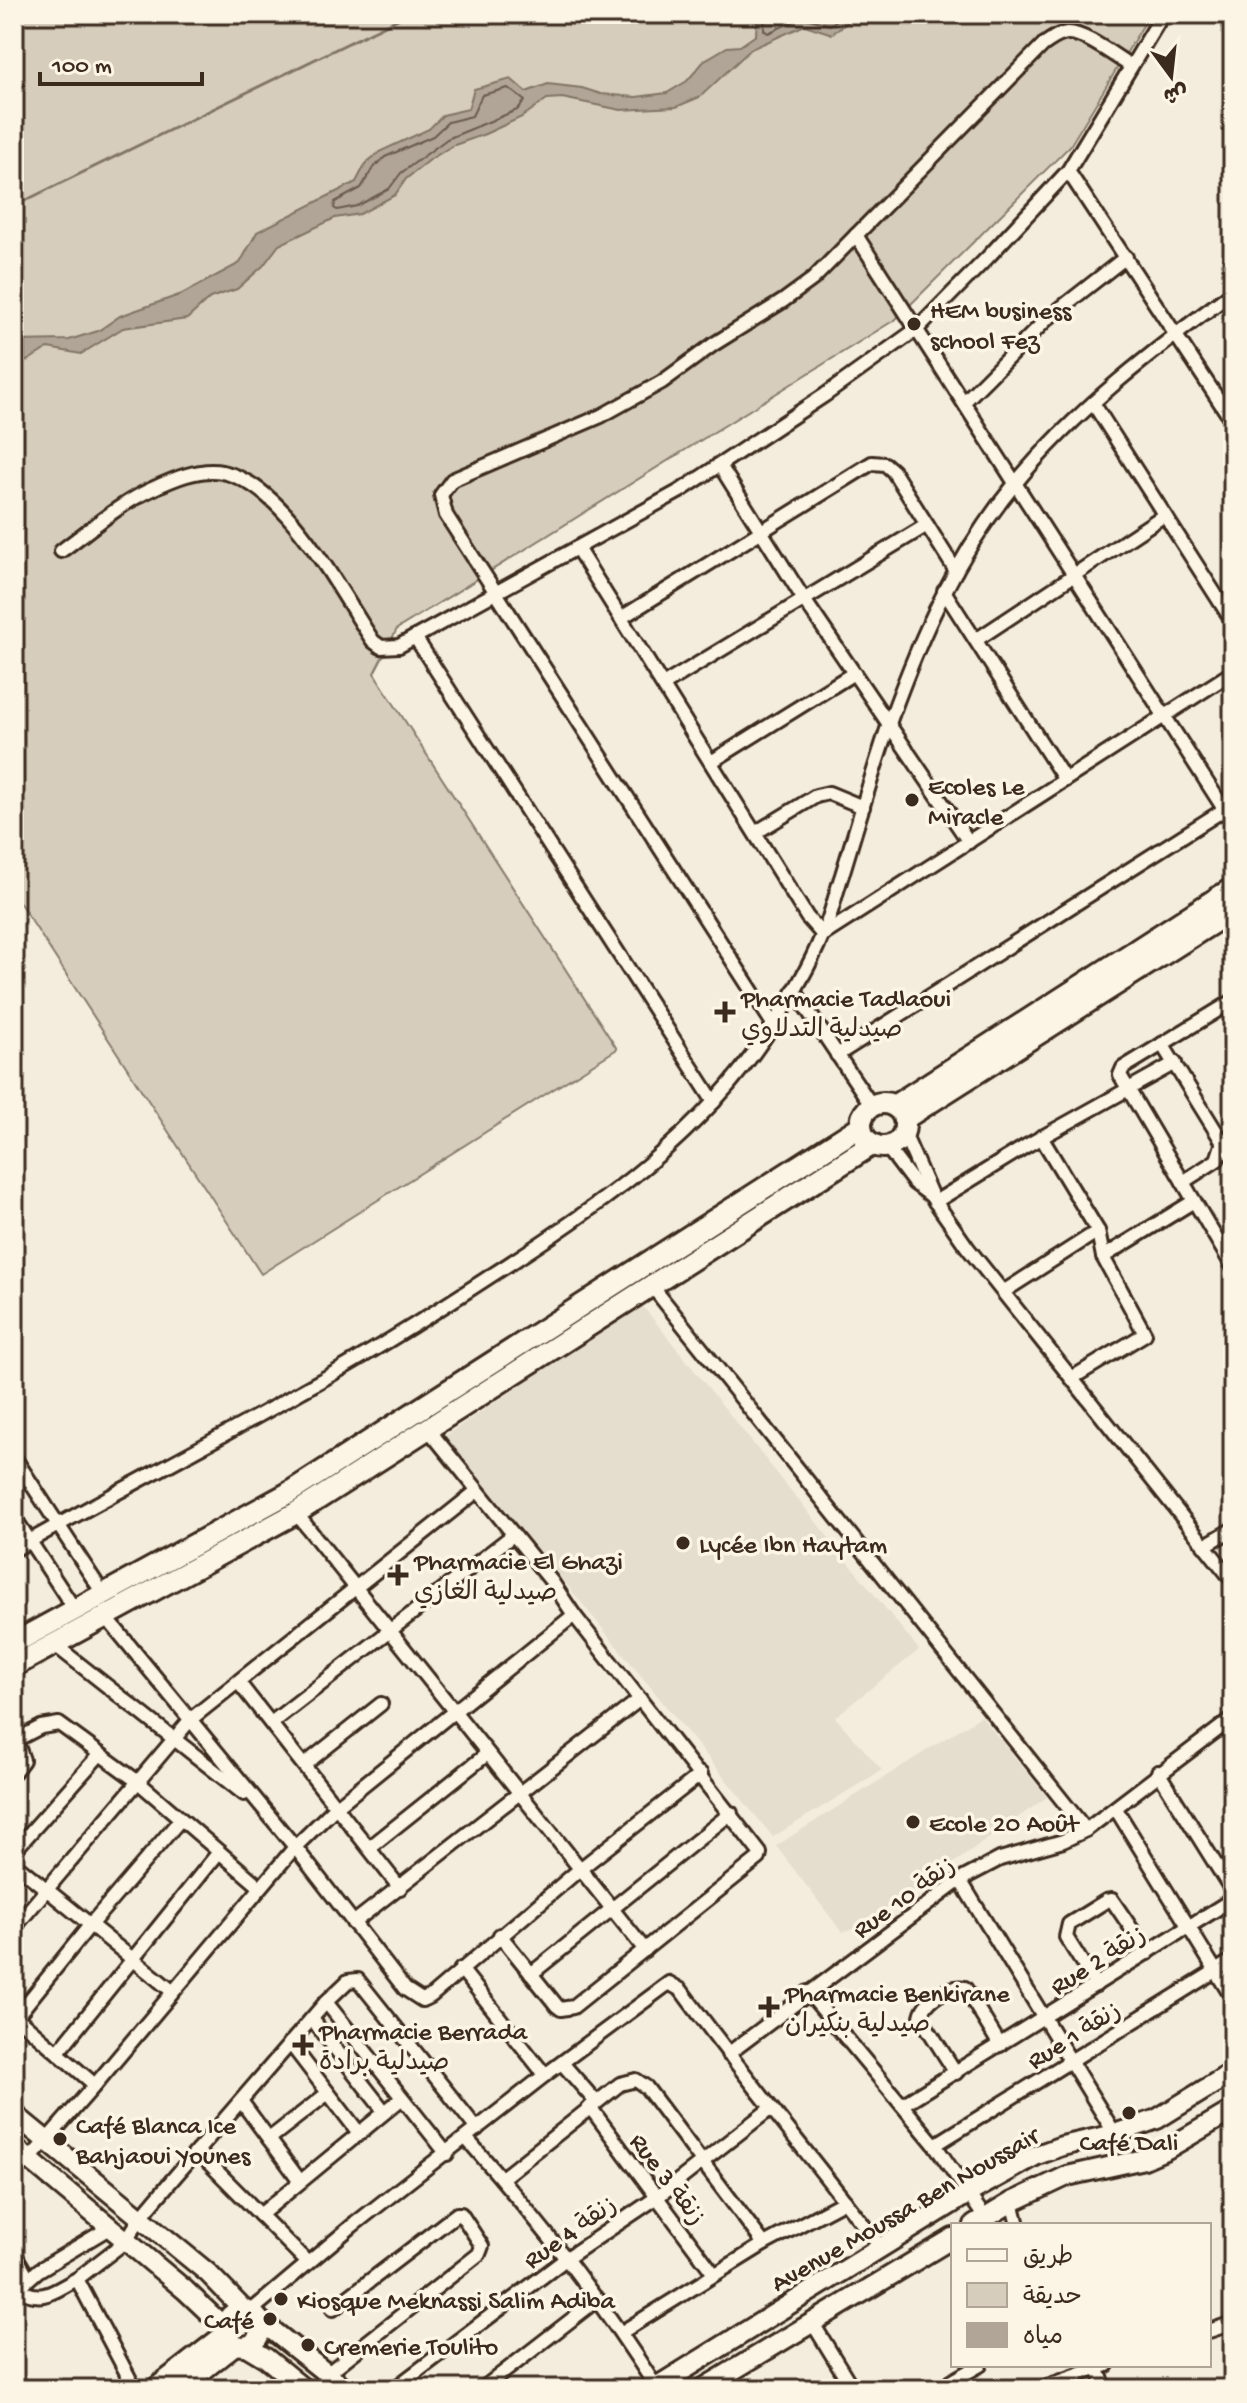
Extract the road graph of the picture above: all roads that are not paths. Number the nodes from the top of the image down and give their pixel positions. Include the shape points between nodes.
1 (1163, 14) edge
2 (1131, 66) junction
3 (1068, 171) junction
4 (856, 235) junction
5 (1126, 257) junction
6 (1233, 292) edge
7 (917, 329) junction
8 (1176, 334) junction
9 (964, 402) junction
10 (1093, 403) junction
11 (1233, 422) edge
12 (719, 464) junction
13 (1015, 484) junction
14 (1163, 516) junction
15 (927, 525) junction
16 (760, 530) junction
17 (577, 548) junction
18 (61, 551) dead end
19 (956, 571) junction
20 (1074, 577) junction
21 (944, 591) junction
22 (496, 592) junction
23 (803, 598) junction
24 (621, 618) junction
25 (1233, 622) edge
26 (415, 637) junction
27 (976, 640) junction
28 (1233, 672) edge
29 (854, 673) junction
30 (663, 685) junction
31 (1162, 716) junction
32 (889, 723) junction
33 (711, 762) junction
34 (1065, 780) junction
35 (1229, 806) edge
36 (863, 807) junction
37 (755, 833) junction
38 (969, 842) junction
39 (1233, 888) edge
40 (1233, 910) edge
41 (823, 935) junction
42 (794, 990) junction
43 (1233, 1001) edge
44 (773, 1024) junction
45 (1162, 1044) junction
46 (837, 1055) junction
47 (1175, 1063) junction
48 (1127, 1091) junction
49 (714, 1102) junction
50 (872, 1106) junction
51 (900, 1119) junction
52 (861, 1126) junction
53 (1041, 1137) junction
54 (880, 1145) junction
55 (1228, 1148) edge
56 (1183, 1182) junction
57 (934, 1200) junction
58 (1194, 1201) junction
59 (1098, 1231) junction
60 (1103, 1257) junction
61 (1233, 1266) edge
62 (651, 1285) junction
63 (1003, 1292) junction
64 (1072, 1378) junction
65 (428, 1429) junction
66 (14, 1457) edge
67 (477, 1491) junction
68 (296, 1513) junction
69 (14, 1517) edge
70 (58, 1525) junction
71 (1233, 1529) edge
72 (513, 1535) junction
73 (29, 1541) junction
74 (1204, 1546) junction
75 (14, 1550) edge
76 (1233, 1581) edge
77 (356, 1589) junction
78 (104, 1595) junction
79 (75, 1610) junction
80 (574, 1615) junction
81 (106, 1617) junction
82 (389, 1630) junction
83 (14, 1643) edge
84 (55, 1645) junction
85 (14, 1666) edge
86 (239, 1683) junction
87 (640, 1699) junction
88 (381, 1704) dead end
89 (453, 1711) junction
90 (191, 1719) junction
91 (1232, 1722) edge
92 (271, 1723) junction
93 (15, 1740) edge
94 (173, 1740) junction
95 (100, 1754) junction
96 (487, 1754) junction
97 (304, 1765) junction
98 (14, 1772) edge
99 (1158, 1772) junction
100 (701, 1774) junction
101 (137, 1781) junction
102 (519, 1794) junction
103 (259, 1806) junction
104 (337, 1806) junction
105 (1116, 1809) junction
106 (731, 1813) junction
107 (180, 1820) junction
108 (1086, 1830) junction
109 (295, 1847) junction
110 (369, 1848) junction
111 (14, 1851) edge
112 (219, 1852) junction
113 (14, 1863) edge
114 (580, 1869) junction
115 (960, 1880) junction
116 (260, 1887) junction
117 (400, 1888) junction
118 (48, 1889) junction
119 (1233, 1892) edge
120 (1233, 1899) edge
121 (612, 1910) junction
122 (353, 1923) junction
123 (91, 1924) junction
124 (1189, 1927) junction
125 (14, 1928) edge
126 (500, 1935) junction
127 (645, 1950) junction
128 (1148, 1953) junction
129 (133, 1957) junction
130 (1233, 1960) edge
131 (461, 1969) junction
132 (1217, 1970) junction
133 (531, 1974) junction
134 (1096, 1985) junction
135 (172, 1991) junction
136 (808, 1992) junction
137 (1233, 1999) edge
138 (326, 2002) junction
139 (15, 2016) edge
140 (1045, 2017) junction
141 (312, 2019) junction
142 (290, 2043) junction
143 (1000, 2045) junction
144 (58, 2052) junction
145 (728, 2054) junction
146 (1071, 2061) junction
147 (562, 2063) junction
148 (1233, 2072) edge
149 (956, 2073) junction
150 (545, 2075) junction
151 (95, 2085) junction
152 (328, 2093) junction
153 (401, 2099) junction
154 (241, 2101) junction
155 (593, 2105) junction
156 (902, 2105) junction
157 (770, 2109) junction
158 (1233, 2110) edge
159 (384, 2111) junction
160 (14, 2114) edge
161 (359, 2133) junction
162 (472, 2134) junction
163 (1115, 2134) junction
164 (269, 2139) junction
165 (45, 2140) junction
166 (935, 2145) junction
167 (14, 2147) edge
168 (197, 2151) junction
169 (447, 2154) junction
170 (29, 2160) junction
171 (704, 2161) junction
172 (502, 2178) junction
173 (300, 2181) junction
174 (969, 2193) junction
175 (656, 2198) junction
176 (845, 2201) junction
177 (1012, 2202) junction
178 (260, 2215) junction
179 (140, 2218) junction
180 (980, 2222) edge
181 (1017, 2223) edge
182 (109, 2228) junction
183 (951, 2239) edge
184 (126, 2241) junction
185 (764, 2244) junction
186 (881, 2248) junction
187 (14, 2253) edge
188 (567, 2258) junction
189 (307, 2262) junction
190 (714, 2274) junction
191 (28, 2277) junction
192 (77, 2279) junction
193 (16, 2291) edge
194 (598, 2299) junction
195 (333, 2309) dead end
196 (250, 2313) junction
197 (812, 2322) junction
198 (1233, 2323) edge
199 (1211, 2330) edge
200 (622, 2332) junction
201 (233, 2338) junction
202 (976, 2367) edge
203 (1096, 2367) edge
204 (1099, 2367) edge
205 (328, 2373) junction
206 (1233, 2385) edge
207 (710, 2387) edge
208 (655, 2388) edge
209 (945, 2388) edge
210 (135, 2389) edge
211 (154, 2389) edge
212 (180, 2389) edge
213 (304, 2389) edge
214 (346, 2389) edge
215 (394, 2389) edge
216 (482, 2389) edge
217 (853, 2389) edge
218 (1039, 2389) edge
219 (1106, 2389) edge
220 (1222, 2389) edge

1 - 2 street
2 - 3 street
2 - 4 street via 1080,35 1056,36
3 - 5 street
3 - 7 street
4 - 7 street
4 - 22 street via 803,287 662,382 601,416 452,480 441,495 442,508
5 - 8 street
5 - 9 street via 1047,319
6 - 8 street
7 - 9 street
7 - 12 street
8 - 10 street
8 - 11 street
9 - 13 street
10 - 13 street
10 - 14 street
12 - 16 street
12 - 17 street
13 - 19 street
13 - 20 street
14 - 20 street
14 - 25 street
15 - 16 street via 893,471 872,463
15 - 19 street
15 - 23 street
16 - 23 street
16 - 24 street
17 - 22 street
17 - 24 street
18 - 26 street via 148,490 220,471 269,495 293,520 373,641 391,648
19 - 21 street
20 - 27 street
20 - 31 street
21 - 27 street
21 - 32 street
22 - 26 street
22 - 44 street
23 - 29 street
23 - 30 street
24 - 30 street
26 - 49 street
27 - 34 street
28 - 31 street
29 - 32 street
29 - 33 street
30 - 33 street
31 - 34 street
31 - 35 street
32 - 36 street
32 - 38 street
33 - 37 street
34 - 38 street
35 - 46 street
36 - 37 street via 829,793 816,796
36 - 41 street
37 - 41 street
38 - 41 street
39 - 51 main road
40 - 51 main road
41 - 42 street
42 - 44 street
42 - 46 street
43 - 45 street
44 - 49 street
45 - 47 street
45 - 48 street via 1123,1068 1120,1075
46 - 50 street
47 - 48 street
47 - 55 street
48 - 53 street
48 - 56 street
49 - 70 street via 597,1205 497,1273 303,1391
50 - 51 main road via 879,1103
50 - 52 main road
51 - 54 main road via 897,1141
51 - 57 street
52 - 54 main road via 867,1140
52 - 78 main road via 352,1454
53 - 57 street
53 - 59 street
54 - 57 street
54 - 62 main road
55 - 56 street
56 - 58 street
57 - 63 street
58 - 60 street
58 - 61 street
59 - 60 street
59 - 63 street
60 - 64 street via 1145,1334
62 - 65 main road
62 - 108 street
63 - 64 street
64 - 74 street
65 - 67 street
65 - 68 main road
66 - 70 street
67 - 72 street
67 - 77 street
68 - 77 street
68 - 81 main road
69 - 73 street
70 - 73 street
70 - 78 street
71 - 74 street
72 - 80 street
72 - 82 street
73 - 75 street
73 - 79 street
74 - 76 street
77 - 82 street
77 - 86 street
78 - 79 main road
79 - 83 main road
80 - 87 street
80 - 89 street
81 - 84 main road
81 - 90 street
82 - 89 street
82 - 92 street
84 - 85 main road
84 - 94 street
86 - 90 street
86 - 92 street
87 - 100 street
87 - 102 street
88 - 97 street
89 - 96 street
89 - 104 street
90 - 94 street
90 - 103 street
91 - 99 street, Rue 10 زنقة
92 - 97 street
93 - 95 street via 59,1724
93 - 98 street via 23,1760
94 - 101 street
94 - 103 street
95 - 101 street
95 - 111 street
96 - 102 street
96 - 110 street
97 - 104 street
99 - 105 street, Rue 10 زنقة
99 - 119 street
100 - 106 street
100 - 114 street
101 - 107 street
101 - 118 street
102 - 114 street
102 - 117 street
103 - 109 street
104 - 109 street
104 - 110 street
105 - 108 street, Rue 10 زنقة
105 - 124 street
106 - 121 street
106 - 127 street via 759,1849 759,1858
107 - 112 street
107 - 123 street
108 - 115 street, Rue 10 زنقة via 1000,1859
109 - 116 street
109 - 122 street
110 - 117 street
112 - 116 street
112 - 129 street
113 - 118 street
114 - 121 street
114 - 126 street
115 - 136 street, Rue 10 زنقة
115 - 140 street
116 - 135 street
117 - 122 street
118 - 123 street
118 - 125 street
120 - 124 street, Rue 2 زنقة
121 - 127 street
121 - 133 street
122 - 131 street via 405,1989 422,2000
123 - 129 street
123 - 139 street
124 - 128 street, Rue 2 زنقة
124 - 132 street
126 - 131 street
126 - 133 street
127 - 133 street via 567,2009 557,2006
128 - 134 street, Rue 2 زنقة
128 - 134 street via 1112,1900 1106,1901 1069,1924 1066,1937
129 - 135 street
129 - 144 street
130 - 132 street, Rue 1 زنقة
131 - 150 street
132 - 137 street
132 - 146 street, Rue 1 زنقة
134 - 140 street, Rue 2 زنقة
135 - 151 street
136 - 145 street, Rue 10 زنقة
136 - 156 street
138 - 141 street
138 - 153 street
138 - 162 street via 348,1981 358,1980
139 - 144 street
140 - 143 street, Rue 2 زنقة
140 - 146 street
141 - 142 street
141 - 159 street
142 - 152 street
142 - 154 street
143 - 149 street, Rue 2 زنقة
143 - 149 street via 965,1988 953,1987 924,2006 921,2018
144 - 151 street
145 - 147 street via 681,1990 669,1983
145 - 157 street
146 - 163 street
146 - 166 street, Rue 1 زنقة
147 - 150 street
147 - 155 street, Rue 3 زنقة
148 - 163 street, Avenue Moussa Ben Noussair via 1157,2119
149 - 156 street, Rue 2 زنقة
150 - 162 street
151 - 165 street
152 - 161 street
152 - 164 street
153 - 159 street
153 - 169 street
154 - 164 street
154 - 168 street
155 - 171 street via 620,2084 636,2080
155 - 172 street
155 - 175 street, Rue 3 زنقة
156 - 166 street
157 - 171 street, Rue 4 زنقة
157 - 176 street
158 - 177 street, Avenue Moussa Ben Noussair via 1144,2159 1067,2176
159 - 161 street
160 - 165 street
161 - 173 street
162 - 169 street
162 - 172 street
163 - 174 street, Avenue Moussa Ben Noussair via 1037,2155
164 - 173 street
165 - 170 street
165 - 179 street
166 - 174 street
167 - 170 street
168 - 178 street
168 - 179 street
169 - 189 street
170 - 182 street
171 - 175 street, Rue 4 زنقة
171 - 185 street
172 - 188 street
173 - 178 street
174 - 180 street
174 - 186 street, Avenue Moussa Ben Noussair
175 - 188 street, Rue 4 زنقة
175 - 190 street, Rue 3 زنقة
176 - 185 street
176 - 186 street
177 - 180 street, Avenue Moussa Ben Noussair
177 - 181 street
178 - 189 street
179 - 184 street
179 - 196 street
182 - 184 street
182 - 191 street
183 - 197 street, Avenue Moussa Ben Noussair
184 - 192 street
184 - 201 street
185 - 190 street
186 - 208 street, Avenue Moussa Ben Noussair
187 - 191 street
188 - 194 street
188 - 215 street, Rue 4 زنقة
189 - 196 street
190 - 200 street
191 - 193 street
192 - 193 street via 41,2297
192 - 210 street
194 - 200 street
194 - 216 street
195 - 205 street via 457,2214 482,2246 479,2254
196 - 201 street via 229,2317
196 - 201 street via 261,2329 259,2335 251,2344
196 - 205 street
197 - 207 street, Avenue Moussa Ben Noussair
197 - 217 street
198 - 199 street
200 - 208 street
201 - 211 street
201 - 212 street
201 - 213 street
202 - 209 street
203 - 218 street
204 - 219 street
205 - 214 street
206 - 220 street

